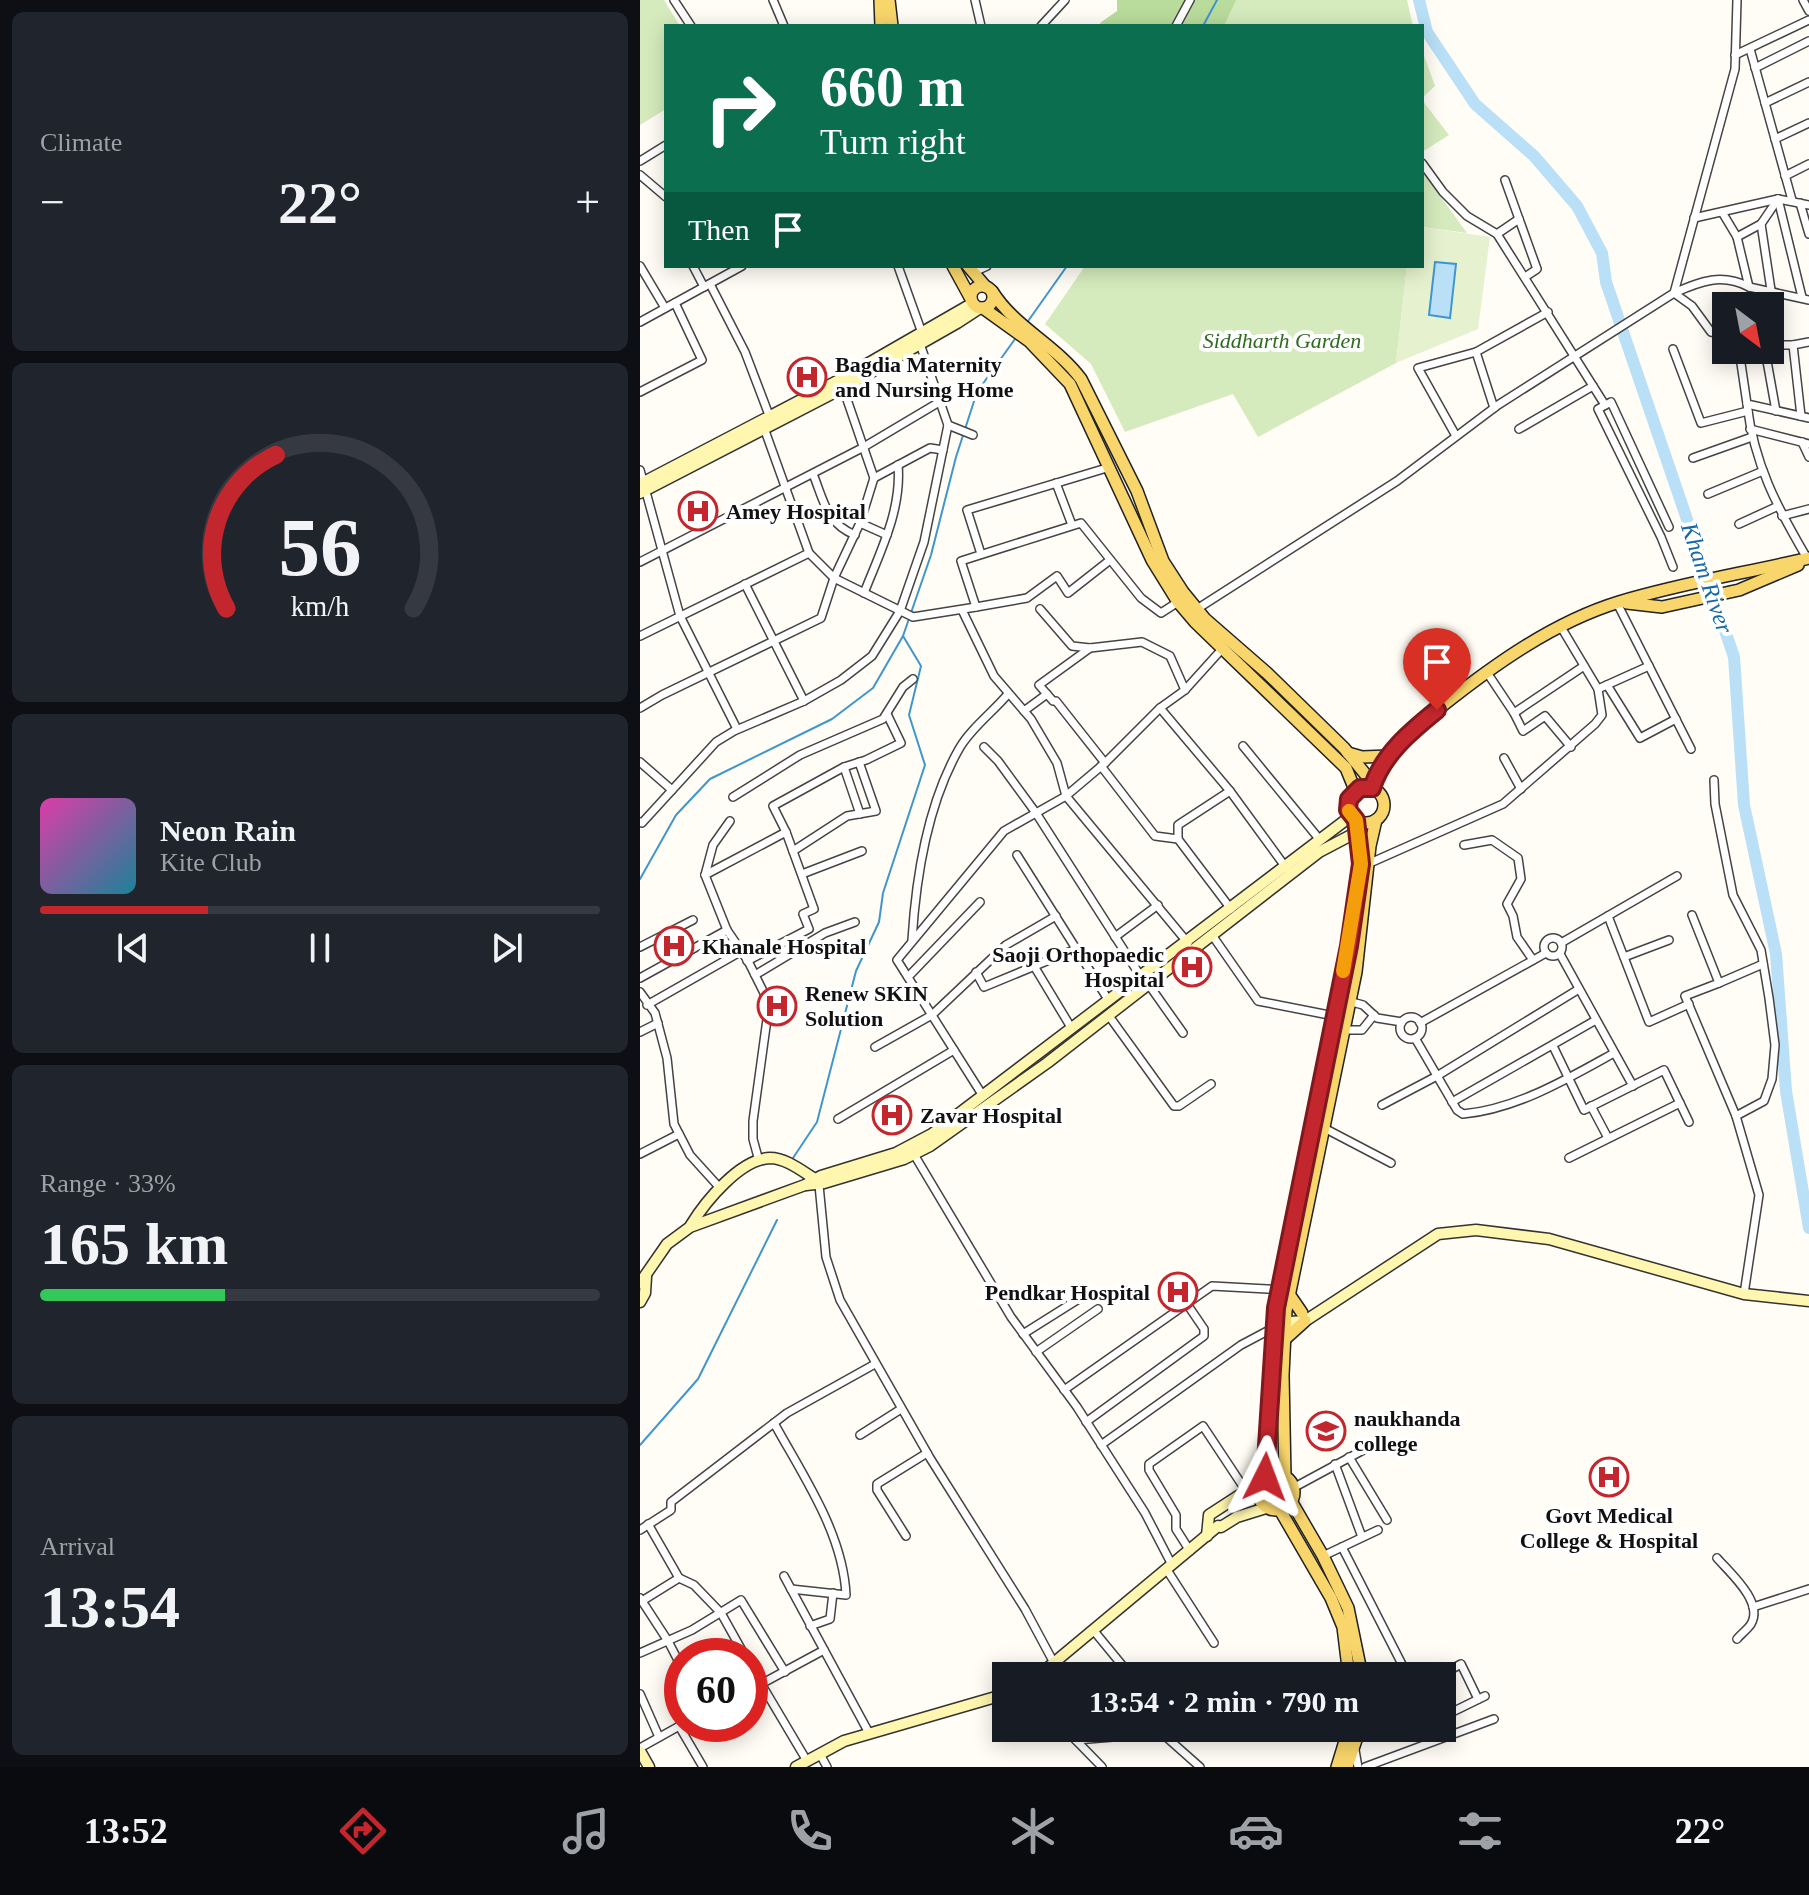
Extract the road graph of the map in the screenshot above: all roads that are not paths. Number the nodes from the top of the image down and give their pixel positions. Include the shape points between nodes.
1 (674, 0) edge
2 (773, 0) edge
3 (880, 0) edge
4 (889, 0) edge
5 (975, 0) edge
6 (1065, 0) edge
7 (1190, 0) edge
8 (1737, 0) edge
9 (1803, 0) edge
10 (1809, 11) edge
11 (1809, 20) edge
12 (690, 24) edge
13 (783, 24) edge
14 (881, 24) edge
15 (892, 24) edge
16 (981, 24) edge
17 (1043, 24) edge
18 (1177, 24) edge
19 (1809, 41) edge
20 (1750, 49) junction
21 (1735, 55) junction
22 (1755, 68) junction
23 (1809, 82) edge
24 (1765, 103) junction
25 (1809, 123) edge
26 (1775, 139) junction
27 (664, 146) edge
28 (640, 161) edge
29 (1809, 164) edge
30 (1424, 166) edge
31 (640, 175) edge
32 (1785, 176) junction
33 (1505, 180) dead end
34 (664, 195) edge
35 (1778, 199) junction
36 (1800, 203) edge
37 (1722, 212) junction
38 (1694, 218) junction
39 (1519, 219) junction
40 (1761, 224) junction
41 (1497, 234) junction
42 (1809, 234) edge
43 (1737, 237) junction
44 (640, 266) edge
45 (694, 268) edge
46 (738, 268) edge
47 (899, 268) edge
48 (954, 268) edge
49 (970, 270) edge
50 (1525, 277) junction
51 (707, 285) junction
52 (1749, 287) junction
53 (989, 289) junction
54 (1771, 290) junction
55 (1674, 293) junction
56 (1805, 299) edge
57 (675, 303) junction
58 (977, 304) junction
59 (665, 308) junction
60 (1548, 312) junction
61 (1004, 315) junction
62 (640, 322) edge
63 (1712, 332) edge
64 (1032, 337) junction
65 (920, 338) junction
66 (1809, 342) edge
67 (1784, 345) edge
68 (1793, 345) junction
69 (1673, 349) dead end
70 (1476, 352) junction
71 (1576, 356) junction
72 (1741, 364) edge
73 (1768, 364) edge
74 (842, 384) junction
75 (1593, 386) junction
76 (640, 392) edge
77 (941, 401) junction
78 (1605, 405) junction
79 (1747, 407) junction
80 (1494, 408) junction
81 (1776, 411) junction
82 (769, 415) junction
83 (1805, 417) edge
84 (948, 425) junction
85 (764, 428) junction
86 (1519, 429) dead end
87 (1751, 433) junction
88 (973, 435) dead end
89 (1456, 436) junction
90 (1806, 443) edge
91 (862, 448) junction
92 (943, 450) junction
93 (1809, 457) edge
94 (1693, 458) dead end
95 (898, 465) junction
96 (1110, 467) junction
97 (640, 470) edge
98 (1763, 471) junction
99 (813, 474) junction
100 (874, 478) junction
101 (1056, 483) junction
102 (643, 488) edge
103 (785, 489) junction
104 (1708, 494) dead end
105 (1776, 507) junction
106 (1809, 509) edge
107 (1782, 516) junction
108 (860, 523) junction
109 (1739, 524) dead end
110 (1072, 525) junction
111 (1669, 527) dead end
112 (855, 535) junction
113 (887, 535) junction
114 (660, 552) junction
115 (809, 553) junction
116 (981, 554) junction
117 (1808, 558) edge
118 (1110, 560) junction
119 (640, 562) edge
120 (1673, 567) dead end
121 (834, 578) junction
122 (745, 584) junction
123 (864, 593) junction
124 (1178, 602) junction
125 (1618, 603) junction
126 (976, 607) junction
127 (1040, 609) dead end
128 (1197, 609) junction
129 (962, 610) junction
130 (900, 611) junction
131 (680, 616) junction
132 (1561, 627) junction
133 (640, 636) edge
134 (774, 641) junction
135 (1090, 648) junction
136 (1222, 649) junction
137 (1584, 666) junction
138 (1649, 666) junction
139 (1486, 671) junction
140 (707, 673) junction
141 (913, 679) dead end
142 (1607, 685) junction
143 (1598, 689) junction
144 (1185, 690) junction
145 (1008, 694) junction
146 (1047, 694) junction
147 (804, 701) junction
148 (640, 708) edge
149 (1160, 708) junction
150 (1024, 711) junction
151 (1514, 713) junction
152 (887, 714) junction
153 (1676, 719) junction
154 (737, 729) junction
155 (1243, 746) dead end
156 (1398, 746) junction
157 (984, 747) dead end
158 (1571, 747) junction
159 (1691, 749) dead end
160 (1347, 752) junction
161 (1389, 756) junction
162 (1504, 758) dead end
163 (640, 762) edge
164 (859, 762) junction
165 (1103, 764) junction
166 (844, 767) junction
167 (1714, 780) dead end
168 (1521, 789) junction
169 (672, 790) junction
170 (1355, 790) junction
171 (1375, 790) junction
172 (1230, 791) junction
173 (1066, 796) junction
174 (733, 797) dead end
175 (1036, 813) junction
176 (860, 814) junction
177 (1376, 820) junction
178 (730, 821) dead end
179 (640, 822) edge
180 (1355, 823) junction
181 (786, 832) junction
182 (1178, 839) junction
183 (1320, 840) junction
184 (1464, 845) dead end
185 (793, 851) junction
186 (862, 851) dead end
187 (1017, 855) dead end
188 (1370, 863) junction
189 (1288, 871) junction
190 (802, 874) junction
191 (705, 875) junction
192 (1677, 876) dead end
193 (980, 902) dead end
194 (1158, 905) junction
195 (1231, 909) junction
196 (1692, 915) dead end
197 (1056, 916) junction
198 (1608, 916) junction
199 (693, 920) dead end
200 (855, 922) dead end
201 (727, 930) junction
202 (1212, 935) junction
203 (1115, 937) junction
204 (1669, 940) dead end
205 (912, 942) junction
206 (1561, 943) junction
207 (1191, 946) junction
208 (640, 947) edge
209 (1076, 949) junction
210 (740, 952) junction
211 (1546, 953) junction
212 (1560, 954) junction
213 (1624, 957) junction
214 (1533, 960) junction
215 (747, 961) junction
216 (1763, 964) junction
217 (1034, 966) junction
218 (976, 972) junction
219 (755, 975) junction
220 (908, 977) junction
221 (640, 978) edge
222 (1145, 981) junction
223 (1719, 983) junction
224 (1579, 989) junction
225 (640, 992) edge
226 (1337, 998) junction
227 (1109, 1001) junction
228 (1351, 1001) junction
229 (1689, 1004) junction
230 (647, 1005) junction
231 (932, 1015) junction
232 (1374, 1015) junction
233 (1109, 1016) junction
234 (1334, 1016) junction
235 (1596, 1020) junction
236 (1402, 1022) junction
237 (658, 1023) junction
238 (1420, 1023) junction
239 (1072, 1029) junction
240 (1331, 1029) junction
241 (1345, 1031) junction
242 (640, 1032) edge
243 (1183, 1033) dead end
244 (1415, 1038) junction
245 (1553, 1046) junction
246 (875, 1047) dead end
247 (954, 1050) junction
248 (1614, 1053) junction
249 (1437, 1076) junction
250 (1568, 1078) junction
251 (1211, 1084) dead end
252 (1633, 1086) junction
253 (983, 1096) junction
254 (1452, 1102) junction
255 (1680, 1103) junction
256 (1382, 1105) dead end
257 (1591, 1106) junction
258 (1736, 1116) junction
259 (838, 1119) dead end
260 (1689, 1122) dead end
261 (1326, 1129) junction
262 (679, 1134) junction
263 (1608, 1138) junction
264 (912, 1150) junction
265 (640, 1154) edge
266 (1569, 1158) dead end
267 (759, 1161) junction
268 (1391, 1163) dead end
269 (817, 1182) junction
270 (719, 1187) junction
271 (690, 1227) junction
272 (643, 1280) edge
273 (1286, 1291) junction
274 (1744, 1294) junction
275 (1085, 1295) dead end
276 (1809, 1301) edge
277 (640, 1302) edge
278 (1187, 1304) junction
279 (1098, 1309) dead end
280 (1281, 1309) junction
281 (1303, 1317) junction
282 (1277, 1325) junction
283 (1023, 1334) junction
284 (1285, 1339) junction
285 (1036, 1352) junction
286 (875, 1364) junction
287 (1064, 1390) junction
288 (901, 1409) junction
289 (1086, 1422) junction
290 (774, 1423) junction
291 (860, 1435) dead end
292 (1380, 1441) dead end
293 (1101, 1445) junction
294 (927, 1453) junction
295 (1349, 1457) junction
296 (1335, 1464) junction
297 (1265, 1477) junction
298 (1285, 1477) junction
299 (1293, 1488) junction
300 (1252, 1490) junction
301 (1291, 1501) junction
302 (1266, 1508) junction
303 (1280, 1510) junction
304 (1387, 1520) dead end
305 (648, 1524) junction
306 (640, 1530) edge
307 (1378, 1530) dead end
308 (906, 1536) dead end
309 (1207, 1536) junction
310 (1362, 1537) junction
311 (1342, 1547) junction
312 (1190, 1551) junction
313 (1323, 1556) junction
314 (1717, 1558) dead end
315 (1169, 1568) junction
316 (784, 1576) dead end
317 (679, 1578) junction
318 (791, 1589) junction
319 (1809, 1589) edge
320 (833, 1593) junction
321 (641, 1600) edge
322 (1753, 1607) junction
323 (721, 1613) junction
324 (810, 1626) junction
325 (1094, 1631) junction
326 (666, 1638) edge
327 (675, 1638) edge
328 (735, 1638) edge
329 (1737, 1639) dead end
330 (664, 1643) edge
331 (1214, 1643) dead end
332 (824, 1650) junction
333 (640, 1653) edge
334 (1053, 1662) edge
335 (1055, 1662) edge
336 (1119, 1662) edge
337 (1347, 1662) edge
338 (1359, 1662) edge
339 (1401, 1662) edge
340 (1456, 1667) edge
341 (785, 1672) junction
342 (768, 1681) edge
343 (640, 1694) edge
344 (768, 1697) edge
345 (992, 1698) edge
346 (1456, 1710) edge
347 (1494, 1719) dead end
348 (869, 1733) junction
349 (1456, 1733) edge
350 (664, 1734) edge
351 (659, 1737) junction
352 (690, 1742) edge
353 (1078, 1742) edge
354 (1172, 1742) edge
355 (1345, 1742) edge
356 (1356, 1742) edge
357 (1431, 1742) edge
358 (1355, 1748) junction
359 (640, 1749) edge
360 (820, 1754) junction
361 (807, 1761) junction
362 (648, 1767) edge
363 (703, 1767) edge
364 (796, 1767) edge
365 (827, 1767) edge
366 (1102, 1767) edge
367 (1200, 1767) edge
368 (1337, 1767) edge
369 (1347, 1767) edge
370 (1358, 1767) edge
371 (1365, 1767) edge

1 - 12 street
2 - 13 street
3 - 14 main road
4 - 15 main road
5 - 16 street
6 - 17 street
7 - 18 street
8 - 21 street
9 - 10 street
11 - 20 street
19 - 22 street
20 - 21 street
20 - 22 street
21 - 38 street
22 - 24 street
23 - 24 street
24 - 26 street
25 - 26 street
26 - 32 street
27 - 28 street
29 - 32 street
30 - 41 street via 1467,216
31 - 34 street
32 - 36 street
33 - 39 street
35 - 36 street
35 - 37 street
35 - 40 street
35 - 56 street
36 - 42 street
37 - 38 street
37 - 43 street
38 - 55 street
39 - 41 street
39 - 50 street via 1537,269
40 - 43 street
40 - 54 street
41 - 50 street
43 - 52 street
44 - 59 street
45 - 51 street
46 - 51 street
47 - 65 street
48 - 58 main road
49 - 53 main road
50 - 60 street
51 - 57 street
51 - 82 street via 745,352
52 - 54 street
52 - 55 street via 1735,279 1712,278
53 - 58 main road via 992,302
53 - 58 main road via 975,288
53 - 61 main road
54 - 56 street
55 - 63 street
55 - 71 street
57 - 59 street
57 - 76 street via 702,360
58 - 61 main road
58 - 65 street
59 - 62 street
60 - 70 street
60 - 71 street
61 - 64 main road
64 - 96 main road via 1070,384
64 - 128 main road via 1069,362 1081,379 1137,491 1163,561
65 - 74 street
65 - 77 street
66 - 68 street
67 - 68 street
68 - 83 street
69 - 79 street via 1701,423
70 - 80 street
70 - 89 street via 1418,368
71 - 75 street
71 - 80 street
72 - 79 street
73 - 81 street
74 - 82 street
74 - 85 street
74 - 91 street
75 - 78 street
75 - 86 street
77 - 84 street
77 - 91 street
78 - 111 street via 1611,402
78 - 120 street via 1598,409
79 - 81 street
79 - 87 street
80 - 89 street
81 - 83 street
82 - 102 street
84 - 88 street
84 - 92 street
85 - 102 street
85 - 103 street
87 - 90 street
87 - 94 street
87 - 98 street
89 - 128 street via 1397,481
90 - 93 street
91 - 99 street
91 - 100 street
92 - 95 street via 930,448
92 - 130 street via 924,542
95 - 100 street
95 - 113 street via 900,487
96 - 101 street
96 - 124 main road via 1147,551
97 - 102 street
98 - 104 street
98 - 105 street
99 - 103 street
99 - 112 street via 832,521
100 - 108 street
101 - 110 street
101 - 116 street via 967,510
102 - 114 street
103 - 114 street
103 - 115 street
105 - 107 street
105 - 109 street
106 - 107 street
107 - 117 street
108 - 112 street
108 - 113 street
110 - 116 street
110 - 118 street via 1081,523
112 - 121 street
113 - 123 street
114 - 119 street
114 - 131 street
115 - 121 street
115 - 122 street
116 - 126 street via 961,561
117 - 125 main road
117 - 125 main road via 1739,590 1662,607
118 - 124 street via 1141,598 1161,613
118 - 126 street via 1068,593 1057,576 1027,598
121 - 123 street
121 - 134 street via 821,618
122 - 131 street
122 - 134 street
123 - 130 street
124 - 136 main road
125 - 132 main road
125 - 138 street
126 - 129 street
127 - 135 street via 1072,646
128 - 160 main road
129 - 130 street via 913,617
129 - 145 street
130 - 147 street via 872,656
131 - 133 street
131 - 140 street
132 - 137 street
132 - 139 main road
134 - 140 street
134 - 147 street
135 - 144 street via 1142,642 1159,648 1170,656
135 - 146 street via 1041,682
136 - 144 street
136 - 170 main road via 1336,757
137 - 143 street
137 - 151 street
138 - 142 street
138 - 153 street
139 - 151 street
139 - 156 main road
140 - 148 street
140 - 154 street
141 - 152 street
142 - 143 street
142 - 153 street via 1640,738
143 - 158 street via 1602,715
144 - 149 street
145 - 150 street
145 - 205 street via 960,747 943,783 914,895
146 - 150 street
146 - 165 street
147 - 154 street
149 - 165 street
149 - 172 street
150 - 173 street via 1057,763
151 - 158 street via 1523,731 1545,716
152 - 164 street via 901,743
152 - 174 street via 800,755
153 - 159 street
154 - 169 street via 716,742
155 - 183 street
156 - 161 main road
156 - 171 main road
157 - 175 street
158 - 168 street
160 - 161 main road
160 - 171 main road
161 - 171 main road
162 - 168 street
163 - 169 street
164 - 166 street
164 - 176 street via 876,811
165 - 173 street
165 - 182 street via 1155,836
166 - 176 street
166 - 181 street via 773,806
167 - 216 street via 1733,895
168 - 188 street via 1503,804
169 - 179 street
170 - 171 main road
170 - 180 main road via 1348,805
171 - 177 main road via 1384,805
172 - 182 street via 1178,825
172 - 189 street
173 - 175 street
173 - 194 street
175 - 203 street
175 - 205 street via 1004,831
176 - 185 street via 832,823
177 - 180 main road
177 - 188 main road
178 - 191 street via 713,845
180 - 183 street
180 - 189 street
180 - 226 main road via 1361,864
181 - 185 street
181 - 191 street
182 - 195 street
183 - 189 street
184 - 214 street via 1492,840 1518,858 1521,879 1507,904 1517,937
185 - 190 street
186 - 190 street
187 - 197 street
188 - 228 main road
189 - 195 street
189 - 202 street
190 - 215 street via 814,909 803,914 809,929
191 - 201 street
192 - 198 street
193 - 220 street
194 - 203 street
194 - 207 street
195 - 207 street
196 - 223 street
197 - 209 street
197 - 218 street via 1006,945
198 - 206 street
198 - 213 street
199 - 208 street
200 - 219 street via 825,933
201 - 210 street
201 - 221 street
202 - 207 street
202 - 234 street via 1258,1001
203 - 222 street
204 - 213 street
205 - 220 street via 897,960
206 - 211 street via 1548,940
206 - 212 street
207 - 222 street
209 - 217 street
209 - 227 street
210 - 215 street
210 - 230 street
211 - 212 street
211 - 214 street
212 - 224 street
213 - 229 street via 1649,1022
214 - 238 street
215 - 219 street
216 - 223 street
216 - 258 street via 1775,1045 1772,1079 1764,1101
217 - 218 street via 984,987
217 - 239 street
218 - 231 street
219 - 267 street via 768,1012 753,1121
220 - 231 street
222 - 227 street
222 - 233 street
222 - 243 street
223 - 229 street via 1685,996
224 - 235 street
224 - 249 street
225 - 230 street
226 - 228 street
226 - 234 main road
227 - 239 street
228 - 232 street
228 - 241 main road
229 - 258 street
230 - 237 street
231 - 246 street
231 - 247 street
232 - 236 street
232 - 241 street via 1362,1030
233 - 251 street via 1174,1106
233 - 264 street via 930,1146
234 - 240 main road
235 - 245 street
235 - 248 street
236 - 238 street via 1412,1018
236 - 244 street via 1402,1035
237 - 242 street
237 - 262 street
238 - 244 street
239 - 253 street
240 - 241 street
240 - 273 main road
241 - 261 main road
244 - 249 street
245 - 250 street
245 - 254 street
247 - 253 street
247 - 259 street
248 - 250 street
248 - 252 street
249 - 254 street
249 - 256 street
250 - 254 street via 1468,1114
250 - 257 street via 1584,1110
252 - 255 street via 1664,1070
252 - 257 street
253 - 264 street
255 - 260 street
255 - 263 street
257 - 263 street
258 - 274 street via 1759,1195
261 - 268 street
261 - 273 main road
262 - 265 street
262 - 270 street
263 - 266 street
264 - 269 street
264 - 283 street
267 - 269 street via 782,1160
267 - 270 street
269 - 271 street
269 - 286 street via 826,1257 840,1300
270 - 271 street
271 - 272 street via 667,1244
272 - 277 street
273 - 278 street via 1212,1286
273 - 280 main road
273 - 281 main road
274 - 276 street
274 - 281 street via 1549,1239 1476,1230 1438,1234 1316,1314
275 - 283 street
278 - 287 street
278 - 289 street via 1204,1336
279 - 285 street
280 - 281 street
280 - 282 main road
281 - 282 street
281 - 284 main road
282 - 284 main road
282 - 293 street
282 - 297 main road
283 - 285 street
284 - 298 main road
285 - 287 street
286 - 288 street
286 - 290 street
287 - 289 street
288 - 291 street
288 - 294 street
289 - 293 street
290 - 305 street
290 - 320 street via 840,1557 846,1595
292 - 295 street
293 - 315 street via 1145,1513
294 - 308 street via 877,1484
294 - 334 street
295 - 296 street
295 - 304 street
296 - 299 street
296 - 310 street
297 - 298 main road
297 - 300 main road
298 - 299 main road
299 - 301 main road
300 - 302 main road
300 - 309 street via 1209,1515
300 - 312 street via 1203,1426 1149,1464 1177,1517 1176,1531
301 - 303 main road
301 - 313 main road
302 - 303 main road
302 - 309 street via 1218,1526
303 - 337 main road via 1331,1598 1343,1627
305 - 306 street
305 - 317 street
307 - 310 street
309 - 312 street
310 - 311 street
311 - 313 street
311 - 339 street
312 - 315 street
313 - 338 main road via 1348,1608
314 - 322 street
315 - 325 street
315 - 331 street
316 - 318 street
317 - 321 street
317 - 323 street via 694,1585
318 - 320 street
318 - 324 street
319 - 322 street
320 - 324 street via 830,1619
321 - 326 street
322 - 329 street via 1752,1623
323 - 327 street
323 - 328 street
323 - 341 street via 741,1600
324 - 332 street
325 - 335 street
325 - 336 street
330 - 333 street
332 - 341 street
332 - 348 street
340 - 346 street via 1461,1664 1481,1697
341 - 342 street
343 - 351 street
344 - 361 street
345 - 348 street
347 - 349 street
348 - 360 street
350 - 351 street
351 - 359 street
352 - 363 street
353 - 366 street
354 - 367 street
355 - 368 main road
356 - 358 main road
357 - 371 street
358 - 369 main road
358 - 370 street
359 - 362 street
360 - 361 street
360 - 365 street
361 - 364 street

